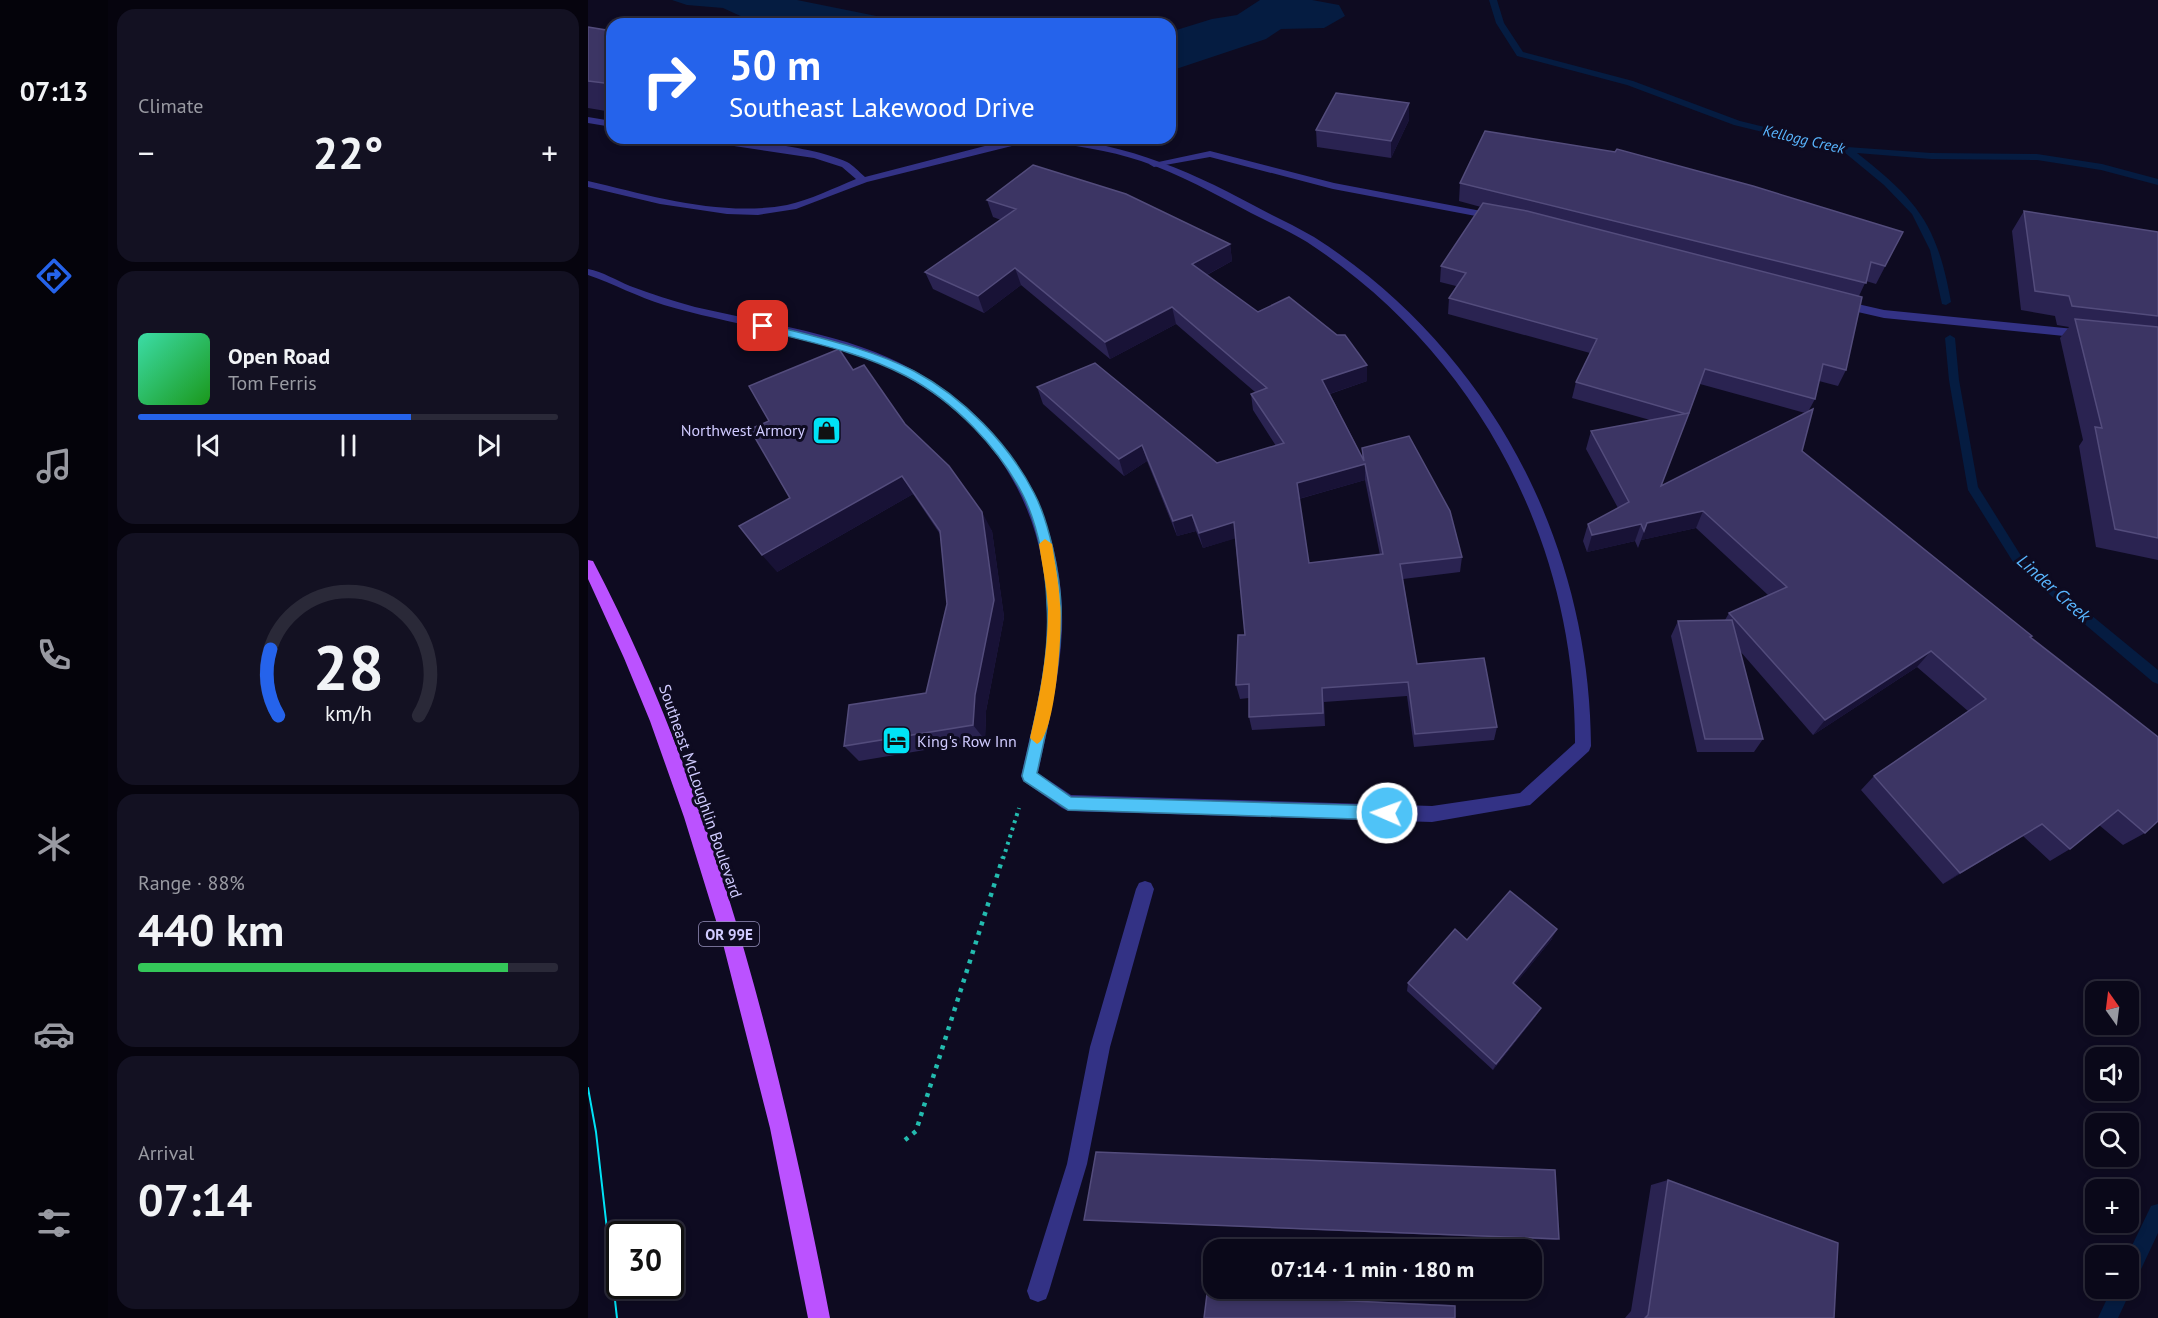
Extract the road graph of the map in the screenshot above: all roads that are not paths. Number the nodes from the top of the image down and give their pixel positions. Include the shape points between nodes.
1 (588, 120) edge
2 (606, 122) edge
3 (742, 144) edge
4 (1000, 144) edge
5 (1073, 144) edge
6 (1154, 164) junction
7 (863, 180) junction
8 (588, 184) edge
9 (1514, 220) edge
10 (588, 272) edge
11 (1827, 300) edge
12 (2099, 336) edge
13 (588, 565) edge
14 (1144, 889) dead end
15 (1038, 1291) dead end
16 (819, 1318) edge

1 - 2 street
3 - 7 street via 816,155 845,165
4 - 7 street
5 - 6 street via 1130,154
6 - 9 street via 1210,154 1333,186
6 - 10 street via 1223,192 1294,230 1332,256 1414,323 1443,354 1497,431 1520,475 1555,563 1581,681 1583,746 1524,800 1432,814 1068,803 1029,776 1048,692 1054,606 1043,532 1029,494 997,448 952,403 912,374 890,364 830,343 670,304
7 - 8 street via 792,207 758,212 660,201
11 - 12 street via 1884,314
13 - 16 main road, Southeast McLoughlin Boulevard / OR 99E via 672,757 721,905 765,1064
14 - 15 street via 1100,1047 1077,1164

